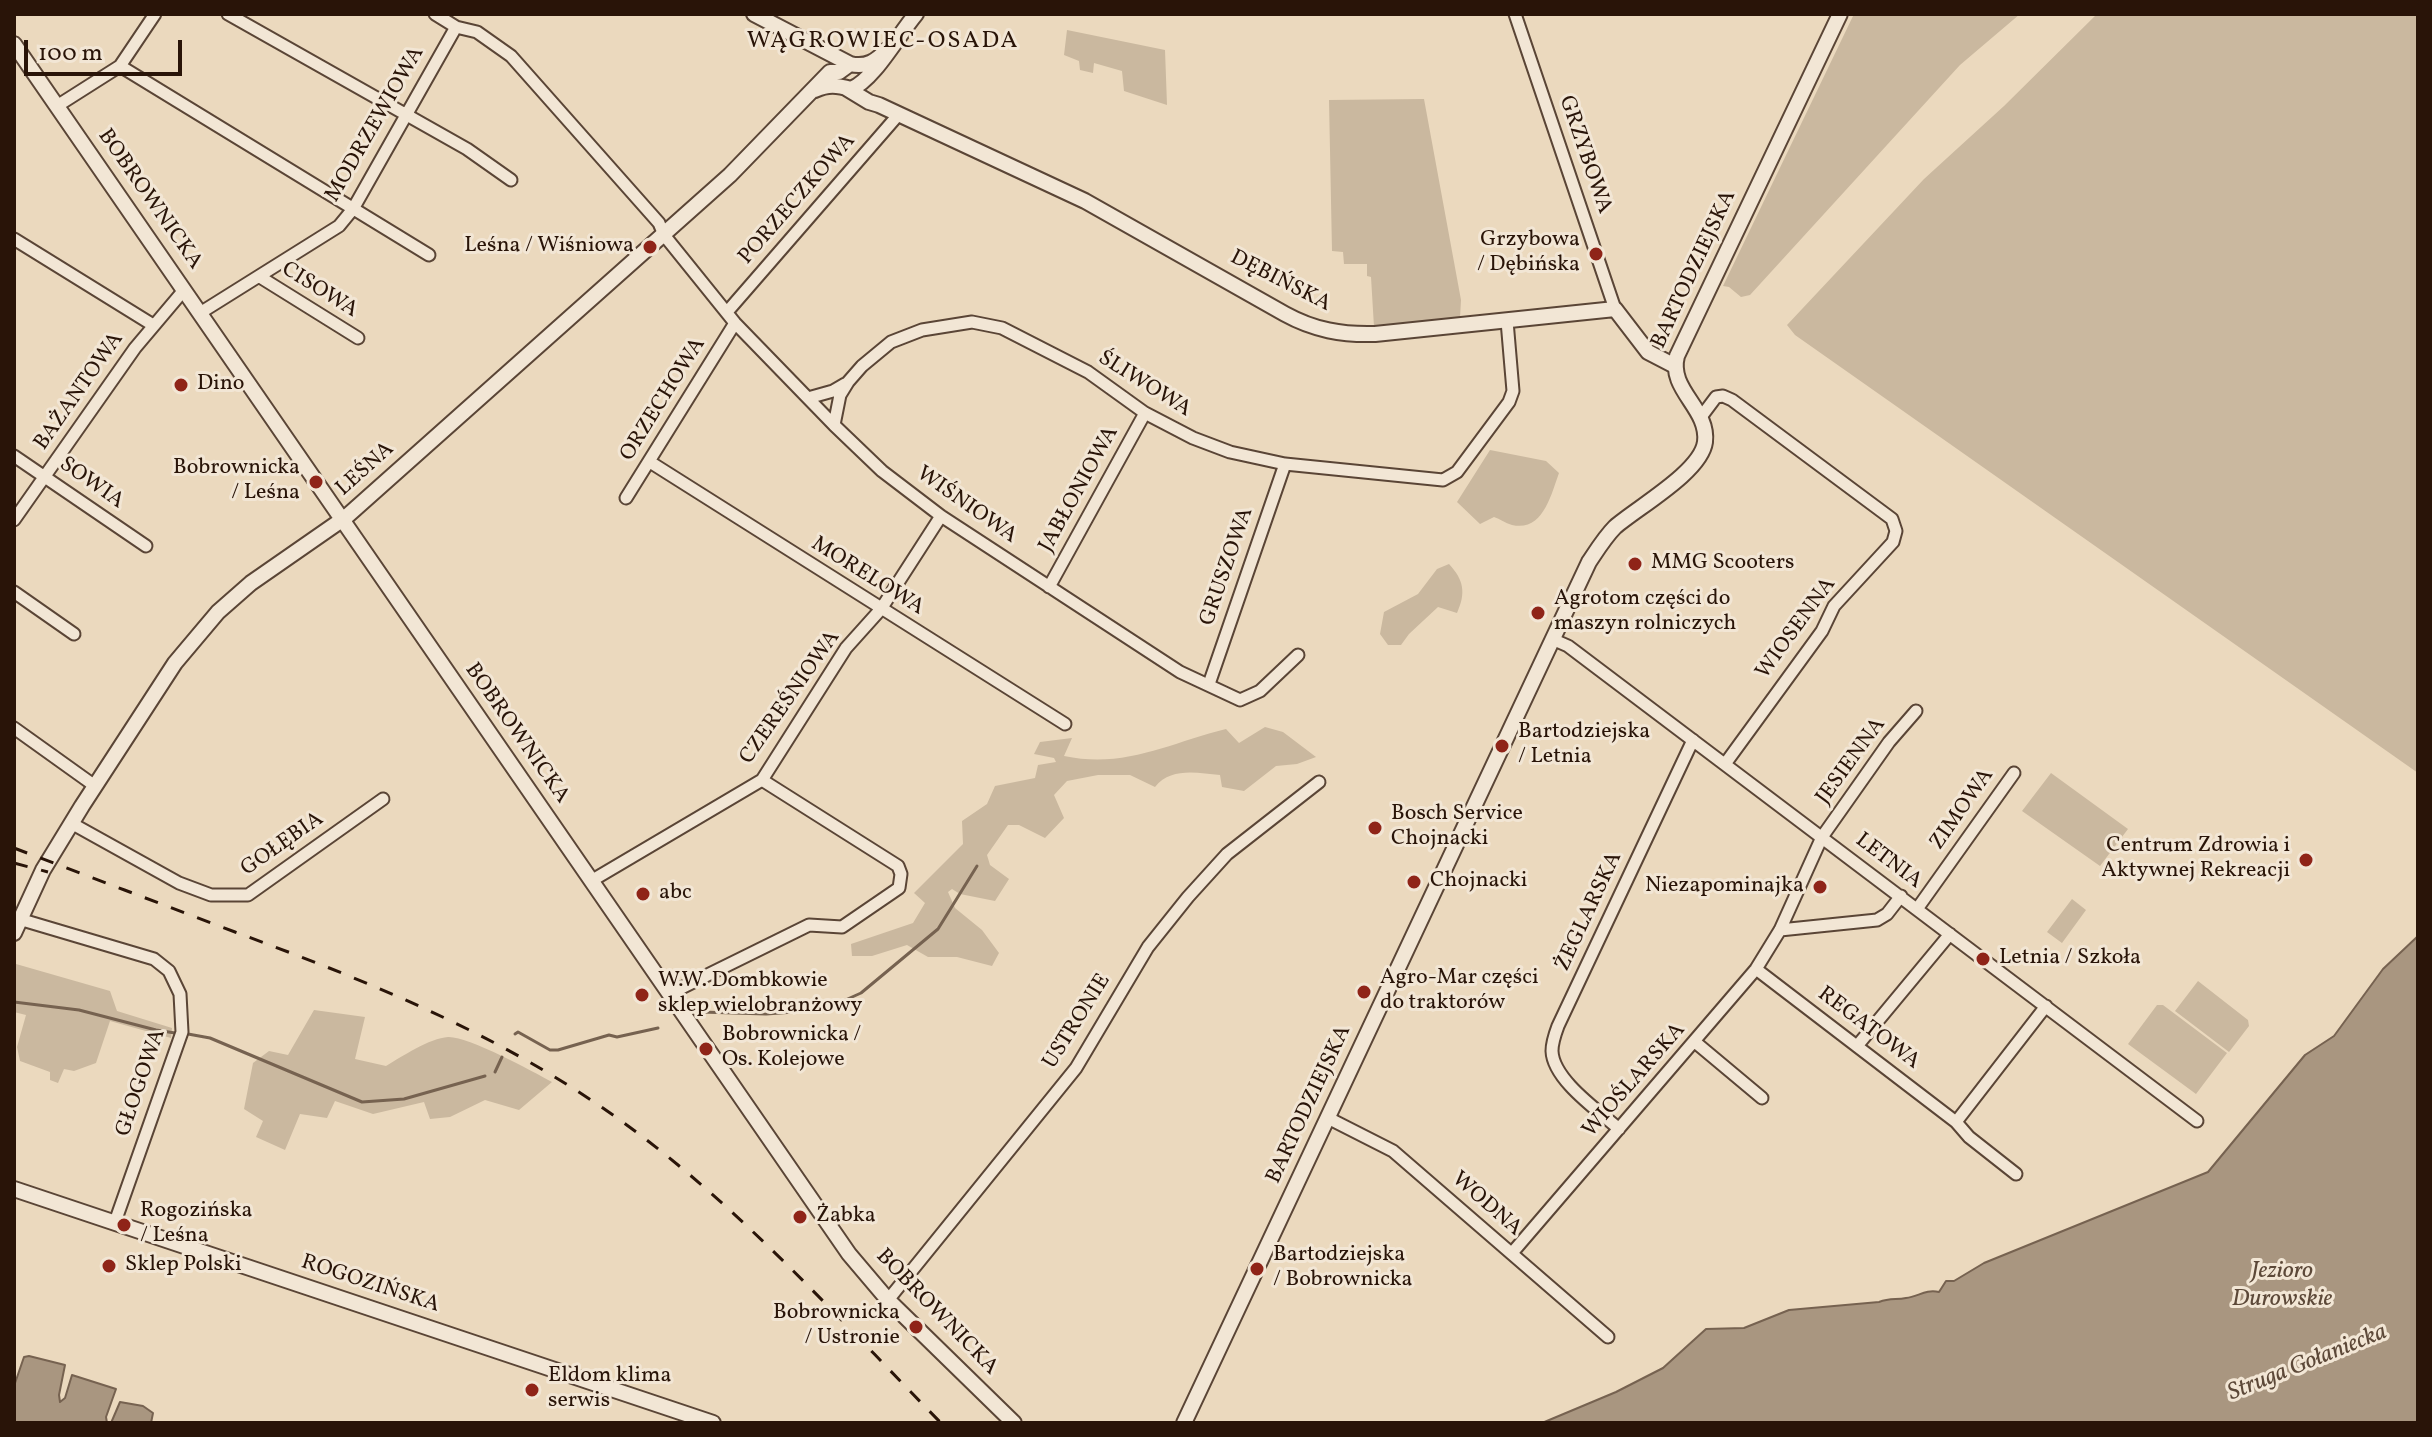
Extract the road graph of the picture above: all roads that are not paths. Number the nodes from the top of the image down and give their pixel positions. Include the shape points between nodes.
1 (155, 14) edge
2 (228, 14) edge
3 (435, 14) edge
4 (754, 14) edge
5 (916, 14) edge
6 (1515, 14) edge
7 (1840, 14) edge
8 (456, 27) junction
9 (14, 44) edge
10 (120, 66) junction
11 (849, 76) junction
12 (57, 106) junction
13 (406, 114) junction
14 (899, 114) junction
15 (511, 180) dead end
16 (353, 209) junction
17 (664, 235) junction
18 (14, 239) edge
19 (429, 255) dead end
20 (260, 277) junction
21 (184, 290) junction
22 (1615, 309) junction
23 (727, 312) junction
24 (200, 313) junction
25 (1507, 321) junction
26 (735, 323) junction
27 (153, 325) junction
28 (358, 338) dead end
29 (1675, 366) junction
30 (848, 382) junction
31 (808, 398) junction
32 (1145, 413) junction
33 (1701, 417) junction
34 (834, 425) junction
35 (14, 456) edge
36 (650, 462) junction
37 (1285, 464) junction
38 (45, 477) junction
39 (626, 498) dead end
40 (941, 516) junction
41 (14, 520) edge
42 (342, 520) junction
43 (146, 546) dead end
44 (1049, 587) junction
45 (14, 592) edge
46 (881, 609) junction
47 (74, 634) dead end
48 (1552, 639) junction
49 (1298, 655) dead end
50 (1209, 684) junction
51 (1916, 711) dead end
52 (1065, 724) dead end
53 (14, 728) edge
54 (1693, 740) junction
55 (1725, 764) junction
56 (2014, 773) dead end
57 (762, 780) junction
58 (1319, 782) dead end
59 (95, 786) junction
60 (383, 799) dead end
61 (71, 823) junction
62 (1822, 837) junction
63 (591, 881) junction
64 (1901, 896) junction
65 (1917, 909) junction
66 (17, 926) edge
67 (1780, 930) junction
68 (1950, 934) junction
69 (1756, 969) junction
70 (669, 994) junction
71 (2046, 1006) junction
72 (1695, 1042) junction
73 (1857, 1046) junction
74 (1762, 1098) dead end
75 (1328, 1118) junction
76 (2197, 1121) dead end
77 (1956, 1122) junction
78 (1619, 1129) junction
79 (2016, 1174) dead end
80 (14, 1189) edge
81 (115, 1222) junction
82 (1512, 1253) junction
83 (888, 1300) junction
84 (1608, 1337) dead end
85 (713, 1423) edge
86 (1014, 1423) edge
87 (1184, 1423) edge

1 - 10 street
2 - 13 street
3 - 8 street, WIŚNIOWA
4 - 11 street, DĘBIŃSKA via 816,47
5 - 11 street via 873,73
6 - 22 street, GRZYBOWA
7 - 29 street, BARTODZIEJSKA
8 - 13 street, MODRZEWIOWA
8 - 17 street, WIŚNIOWA via 477,32 511,56
9 - 12 street, BOBROWNICKA
10 - 12 street
10 - 16 street
11 - 14 street, DĘBIŃSKA via 879,105
11 - 17 street, LEŚNA via 815,90
12 - 21 street, BOBROWNICKA
13 - 15 street
13 - 16 street, MODRZEWIOWA
14 - 23 street, PORZECZKOWA
14 - 25 street, DĘBIŃSKA via 1085,201 1316,328 1375,334
16 - 19 street
16 - 20 street, MODRZEWIOWA via 339,226
17 - 23 street, WIŚNIOWA
17 - 42 street, LEŚNA
18 - 27 street
20 - 24 street, MODRZEWIOWA
20 - 28 street, CISOWA
21 - 24 street, BOBROWNICKA
21 - 27 street, BAŻANTOWA
22 - 25 street, DĘBIŃSKA
22 - 29 street via 1648,352
23 - 26 street, WIŚNIOWA
24 - 42 street, BOBROWNICKA
25 - 37 street, ŚLIWOWA via 1513,391 1457,472 1443,480
26 - 31 street, WIŚNIOWA
26 - 36 street, ORZECHOWA
27 - 38 street, BAŻANTOWA
29 - 33 street, BARTODZIEJSKA via 1676,379
30 - 31 street, ŚLIWOWA
30 - 32 street, ŚLIWOWA via 891,342 922,330 972,322 1002,328 1088,372
30 - 34 street, ŚLIWOWA
31 - 34 street, WIŚNIOWA
32 - 37 street, ŚLIWOWA via 1230,452
32 - 44 street, JABŁONIOWA
33 - 48 street, BARTODZIEJSKA via 1705,439 1699,458 1606,538
33 - 55 street, WIOSENNA via 1716,397 1732,400 1892,519 1896,531 1893,542 1834,606 1822,631
34 - 40 street, WIŚNIOWA
35 - 38 street, SOWIA
36 - 39 street, ORZECHOWA
36 - 46 street, MORELOWA
37 - 50 street, GRUSZOWA
38 - 41 street, BAŻANTOWA
38 - 43 street, SOWIA
40 - 44 street, WIŚNIOWA
40 - 46 street, CZEREŚNIOWA
42 - 59 street, LEŚNA via 244,589 210,621 175,663
42 - 63 street, BOBROWNICKA
44 - 50 street, WIŚNIOWA via 1180,672
45 - 47 street
46 - 52 street, MORELOWA
46 - 57 street, CZEREŚNIOWA via 846,648
48 - 54 street, LETNIA
48 - 75 street, BARTODZIEJSKA
49 - 50 street, WIŚNIOWA via 1260,691 1240,700
51 - 62 street, JESIENNA
53 - 59 street
54 - 55 street, LETNIA
54 - 78 street, ŻEGLARSKA via 1553,1042 1557,1070
55 - 62 street, LETNIA
56 - 65 street, ZIMOWA
57 - 63 street, CZEREŚNIOWA
57 - 70 street via 898,866 899,888 842,927 809,925
58 - 83 street, USTRONIE via 1227,854 1188,897 1148,947 1076,1068
59 - 61 street, LEŚNA
60 - 61 street, GOŁĘBIA via 248,895 211,895 179,883
61 - 66 street, LEŚNA
62 - 64 street, LETNIA
62 - 67 street, WIOŚLARSKA
63 - 70 street, BOBROWNICKA
64 - 65 street, LETNIA
64 - 67 street via 1877,920
65 - 68 street, LETNIA
66 - 81 street, GŁOGOWA via 154,959 169,971 180,994 182,1032
67 - 69 street, WIOŚLARSKA
68 - 71 street, LETNIA
68 - 73 street
69 - 72 street, WIOŚLARSKA
69 - 73 street, REGATOWA
70 - 83 street, BOBROWNICKA via 849,1254
71 - 76 street, LETNIA
71 - 77 street
72 - 74 street
72 - 78 street, WIOŚLARSKA
73 - 77 street, REGATOWA
75 - 82 street, WODNA via 1393,1151
75 - 87 street, BARTODZIEJSKA
77 - 79 street, REGATOWA
78 - 82 street, WIOŚLARSKA
80 - 81 street, ROGOZIŃSKA
81 - 85 street, ROGOZIŃSKA
82 - 84 street, WODNA
83 - 86 street, BOBROWNICKA

